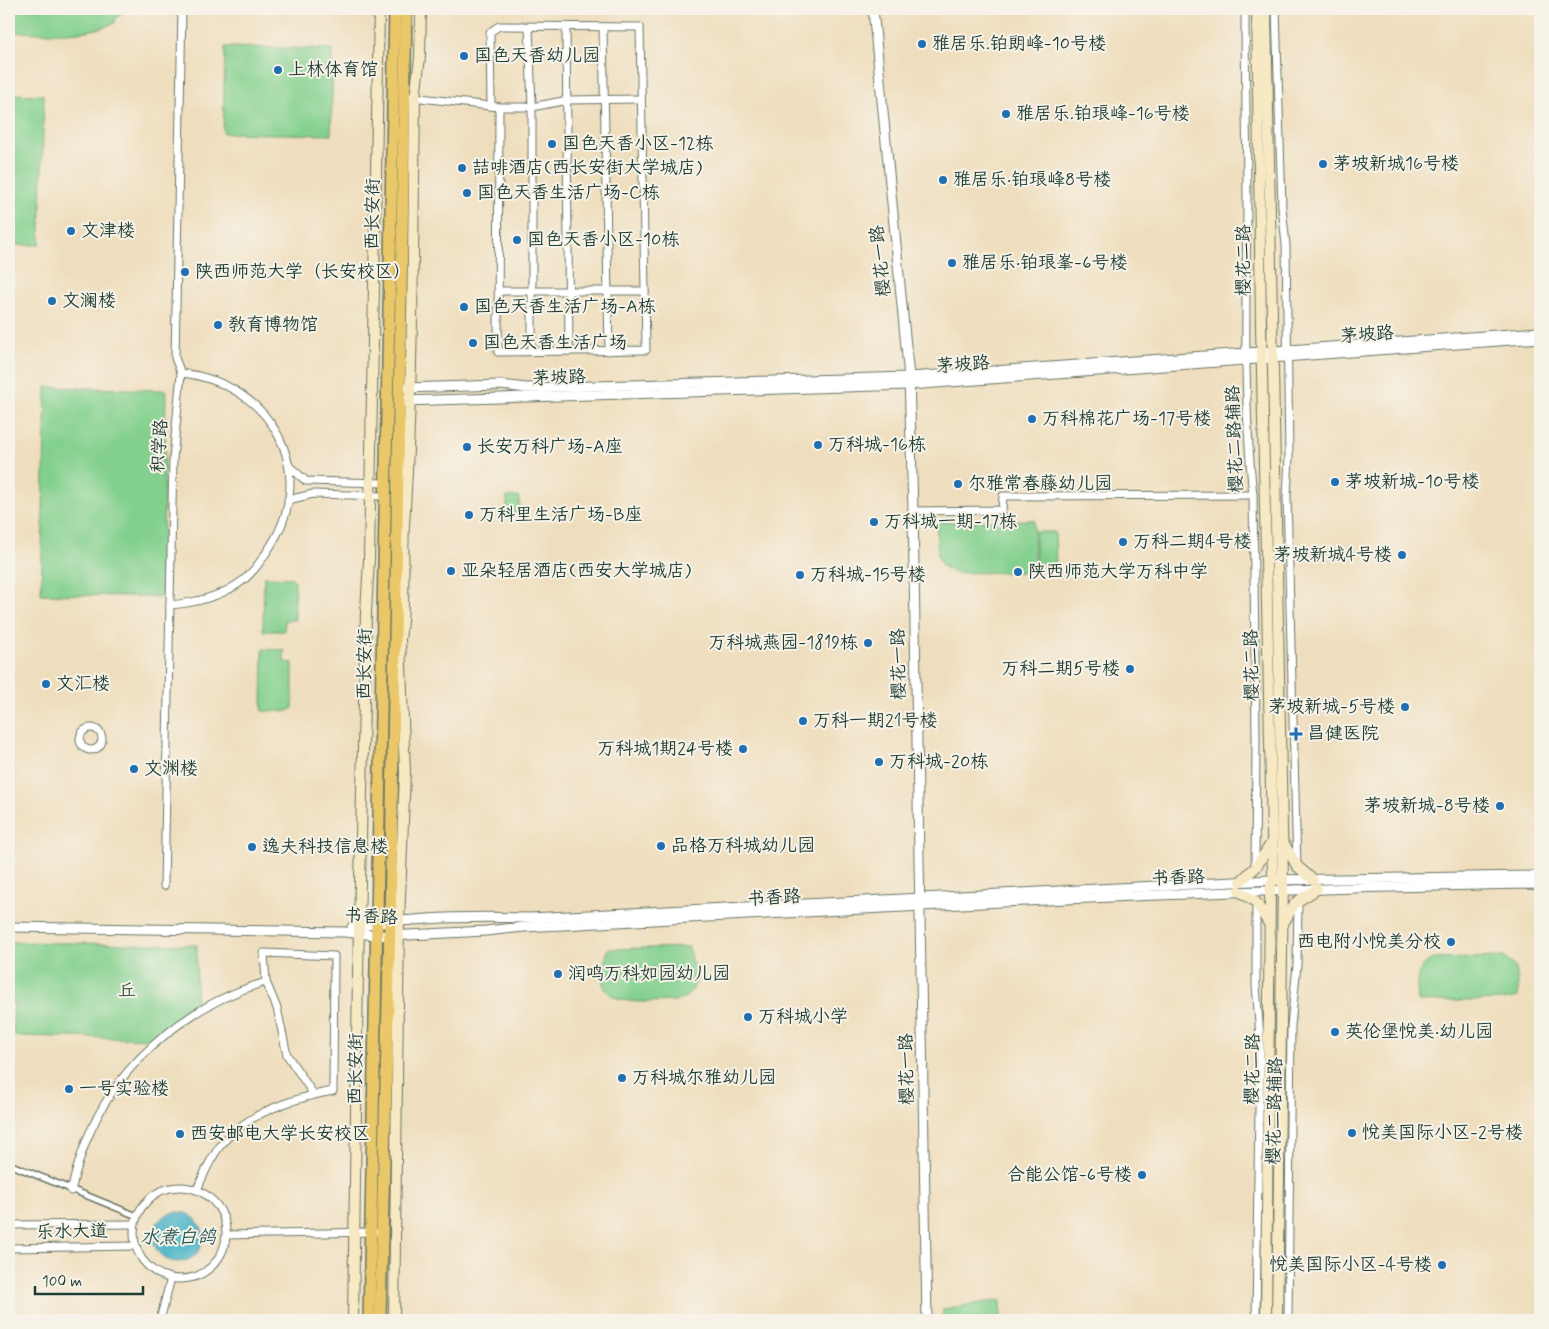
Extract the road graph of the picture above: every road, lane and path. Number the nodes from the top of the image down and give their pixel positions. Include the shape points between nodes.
1 (182, 9) edge
2 (378, 9) edge
3 (395, 9) edge
4 (406, 9) edge
5 (421, 9) edge
6 (873, 9) edge
7 (1245, 9) edge
8 (1256, 9) edge
9 (1266, 9) edge
10 (1276, 9) edge
11 (529, 27) junction
12 (566, 27) junction
13 (603, 27) junction
14 (410, 97) junction
15 (640, 99) junction
16 (568, 100) junction
17 (603, 100) junction
18 (490, 106) junction
19 (499, 107) junction
20 (532, 107) junction
21 (500, 291) junction
22 (532, 291) junction
23 (645, 291) junction
24 (568, 292) junction
25 (608, 292) junction
26 (1540, 332) edge
27 (1540, 338) edge
28 (532, 351) junction
29 (569, 351) junction
30 (609, 351) junction
31 (1288, 354) junction
32 (1272, 355) junction
33 (1261, 356) junction
34 (1247, 357) junction
35 (181, 373) junction
36 (909, 381) junction
37 (438, 387) junction
38 (393, 388) junction
39 (411, 388) junction
40 (438, 400) junction
41 (393, 401) junction
42 (411, 401) junction
43 (284, 448) junction
44 (371, 483) junction
45 (385, 483) junction
46 (1252, 494) junction
47 (370, 496) junction
48 (385, 496) junction
49 (288, 500) junction
50 (913, 511) junction
51 (170, 605) junction
52 (1277, 841) junction
53 (1298, 866) junction
54 (1255, 868) junction
55 (1540, 876) edge
56 (1315, 884) junction
57 (1540, 884) edge
58 (1277, 885) junction
59 (164, 886) dead end
60 (1240, 886) junction
61 (1256, 902) junction
62 (1298, 902) junction
63 (920, 903) junction
64 (9, 920) edge
65 (394, 922) junction
66 (1269, 924) junction
67 (9, 927) edge
68 (1281, 927) junction
69 (377, 928) junction
70 (359, 929) junction
71 (394, 936) junction
72 (266, 982) junction
73 (314, 1094) junction
74 (9, 1164) edge
75 (197, 1190) junction
76 (71, 1191) junction
77 (136, 1220) junction
78 (9, 1225) edge
79 (377, 1232) junction
80 (354, 1233) junction
81 (227, 1235) junction
82 (136, 1246) junction
83 (9, 1248) edge
84 (171, 1278) junction
85 (160, 1320) edge
86 (354, 1320) edge
87 (369, 1320) edge
88 (380, 1320) edge
89 (394, 1320) edge
90 (927, 1320) edge
91 (1256, 1320) edge
92 (1266, 1320) edge
93 (1277, 1320) edge
94 (1288, 1320) edge

1 - 35 street, 积学路 via 175,358
2 - 44 main road
3 - 38 main road, 西长安街
4 - 14 main road, 西长安街
5 - 14 main road via 420,57
6 - 36 street, 樱花一路
7 - 34 street, 樱花二路辅路
8 - 33 main road, 樱花二路
9 - 32 main road, 樱花二路
10 - 31 street
11 - 12 street
11 - 18 street via 499,26 490,32
11 - 20 street
12 - 13 street
12 - 16 street
13 - 15 street via 640,27
13 - 17 street
14 - 18 street
14 - 38 main road, 西长安街
14 - 39 main road
15 - 17 street
15 - 23 street
16 - 17 street
16 - 20 street
16 - 24 street
17 - 25 street
18 - 19 street
19 - 20 street
19 - 21 street
20 - 22 street
21 - 22 street
21 - 28 street via 498,352
22 - 24 street
22 - 28 street
23 - 25 street
23 - 30 street via 646,350
24 - 25 street
24 - 29 street
25 - 30 street
26 - 31 street, 茅坡路
27 - 31 street, 茅坡路
28 - 29 street
29 - 30 street
31 - 32 street, 茅坡路
31 - 53 street via 1286,497
32 - 33 street, 茅坡路
32 - 52 main road, 樱花二路
33 - 34 street, 茅坡路
33 - 52 main road, 樱花二路
34 - 36 street, 茅坡路
34 - 46 street, 樱花二路辅路
35 - 43 street via 216,380 246,396 268,420
35 - 51 street, 积学路 via 173,459
36 - 37 street, 茅坡路
36 - 40 street, 茅坡路
36 - 50 street, 樱花一路
37 - 39 street, 茅坡路
37 - 40 street
38 - 39 street, 茅坡路
38 - 41 main road, 西长安街
39 - 42 main road
40 - 42 street, 茅坡路
41 - 42 street, 茅坡路
41 - 45 main road, 西长安街
41 - 65 main road, 西长安街
42 - 65 main road via 400,639 405,772
43 - 44 street via 290,467 306,481
43 - 49 street via 289,473
44 - 45 street
44 - 47 main road
45 - 48 main road, 西长安街
46 - 50 street via 1002,496 1002,510
46 - 54 street, 樱花二路辅路
47 - 48 street
47 - 49 street via 313,494
47 - 70 main road
48 - 69 main road, 西长安街
49 - 51 street via 280,531 253,572 238,584 204,600
50 - 63 street, 樱花一路
51 - 59 street, 积学路
52 - 53 main road
52 - 54 main road
52 - 58 main road, 樱花二路
53 - 56 main road
54 - 60 main road
55 - 56 street, 书香路
56 - 57 street, 书香路
56 - 58 street, 书香路
56 - 62 main road
58 - 60 street, 书香路
58 - 66 main road, 樱花二路
58 - 68 main road, 樱花二路
60 - 61 main road
60 - 63 street, 书香路
61 - 66 main road
61 - 91 street, 樱花二路辅路 via 1260,1037
62 - 68 main road
62 - 94 street, 樱花二路辅路 via 1297,965 1291,1026
63 - 65 street, 书香路
63 - 71 street, 书香路
63 - 90 street, 樱花一路
64 - 70 street, 书香路
65 - 69 street, 书香路
65 - 71 main road, 西长安街
66 - 92 main road, 樱花二路
67 - 70 street, 书香路
68 - 93 main road, 樱花二路
69 - 70 street, 书香路
69 - 71 street, 书香路
69 - 79 main road, 西长安街
70 - 80 main road
71 - 79 main road, 西长安街
71 - 89 main road
72 - 73 street via 277,1008 287,1055
72 - 73 street via 264,953 334,956 333,1091
72 - 76 street via 232,993 203,1008 150,1048 118,1085 91,1129
73 - 75 street via 273,1107 237,1128 214,1154
74 - 76 street
75 - 77 street via 183,1186 155,1194 144,1204
75 - 81 street via 221,1210
76 - 77 street
77 - 78 street, 乐水大道
77 - 82 street
79 - 80 street
79 - 87 main road, 西长安街
79 - 88 main road, 西长安街
80 - 81 street
80 - 86 main road
81 - 84 street via 221,1255 212,1266 200,1275 186,1279
82 - 83 street, 乐水大道
82 - 84 street via 150,1268
84 - 85 street

